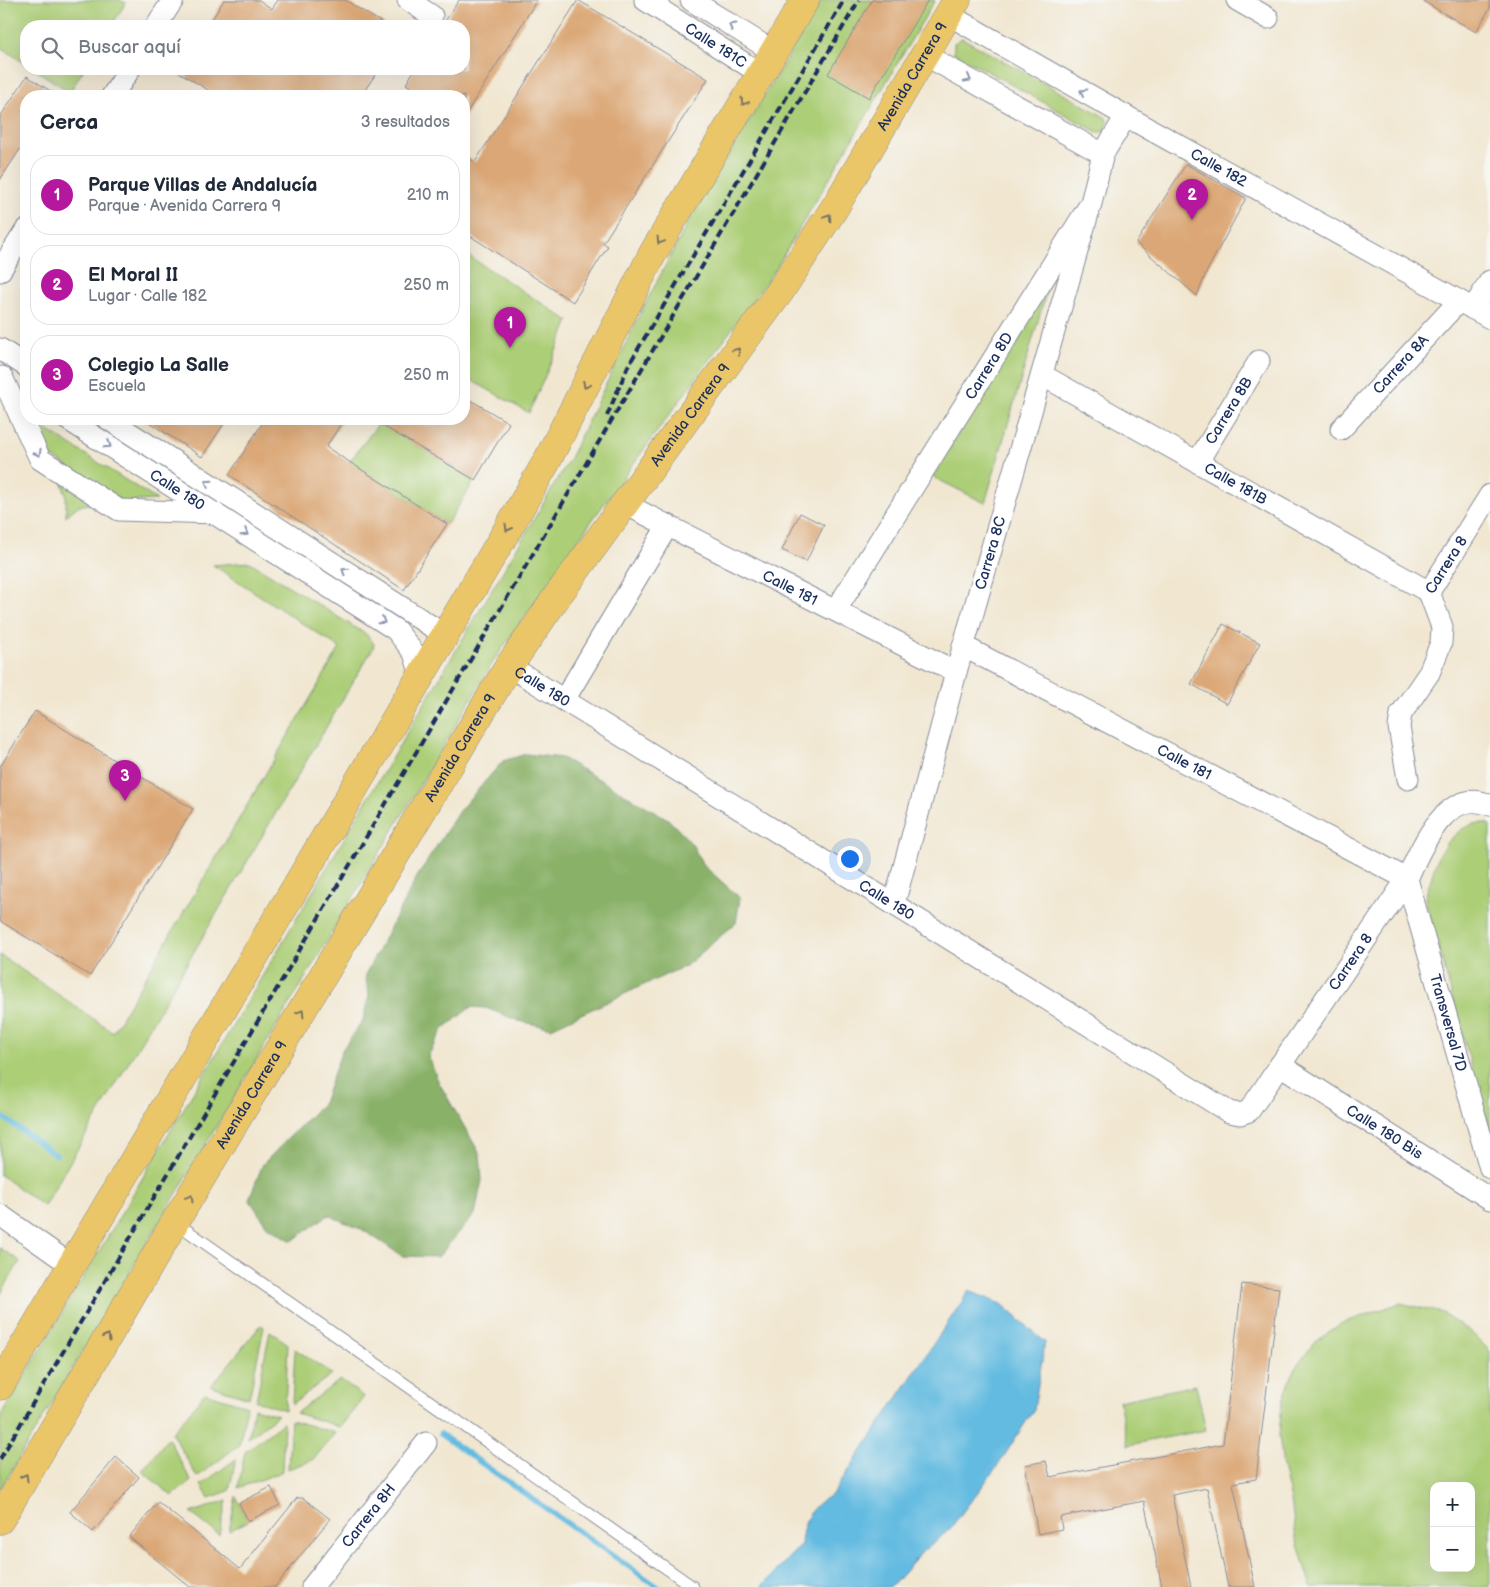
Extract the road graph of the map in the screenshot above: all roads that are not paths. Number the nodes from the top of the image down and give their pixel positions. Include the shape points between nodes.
1 (173, 0) edge
2 (408, 0) edge
3 (645, 0) edge
4 (691, 0) edge
5 (805, 0) edge
6 (1237, 0) edge
7 (953, 7) edge
8 (432, 16) dead end
9 (1268, 18) dead end
10 (160, 20) edge
11 (925, 55) junction
12 (767, 63) junction
13 (126, 75) edge
14 (116, 90) edge
15 (1126, 116) junction
16 (1103, 154) junction
17 (1091, 203) junction
18 (20, 239) edge
19 (0, 271) edge
20 (1490, 281) edge
21 (1474, 310) edge
22 (0, 349) edge
23 (1259, 361) dead end
24 (20, 362) edge
25 (1042, 376) junction
26 (1, 377) edge
27 (20, 388) edge
28 (20, 417) edge
29 (24, 425) edge
30 (76, 425) edge
31 (117, 425) edge
32 (1341, 429) dead end
33 (1198, 461) junction
34 (1490, 495) edge
35 (625, 504) junction
36 (215, 513) junction
37 (668, 525) junction
38 (1429, 592) junction
39 (836, 610) junction
40 (445, 635) junction
41 (963, 646) junction
42 (509, 666) junction
43 (956, 672) junction
44 (421, 675) junction
45 (564, 700) junction
46 (1408, 779) dead end
47 (1490, 805) edge
48 (1407, 879) junction
49 (894, 904) junction
50 (1280, 1065) junction
51 (1240, 1114) joint
52 (1490, 1168) edge
53 (1490, 1199) edge
54 (0, 1215) edge
55 (175, 1222) junction
56 (71, 1265) junction
57 (0, 1386) edge
58 (426, 1442) dead end
59 (0, 1520) edge
60 (312, 1587) edge
61 (693, 1587) edge

1 - 10 street
2 - 8 street
3 - 12 street, Calle 181C
12 -> 4 street, Calle 181C
5 - 12 main road
6 - 9 street
7 - 11 main road, Avenida Carrera 9
15 -> 7 street, Calle 182
11 -> 16 street
35 -> 11 main road, Avenida Carrera 9 via 780,293
12 -> 40 main road via 653,253 547,461
13 - 14 street
15 - 16 street, Carrera 8D
15 - 21 street, Calle 182
16 - 17 street, Carrera 8D
17 - 25 street, Carrera 8C
17 - 39 street, Carrera 8D
18 - 19 street
20 - 21 street, Carrera 8A
21 - 32 street, Carrera 8A
22 - 24 street
23 - 33 street, Carrera 8B
25 - 33 street, Calle 181B
25 - 41 street, Carrera 8C
26 - 27 street
26 -> 28 street
29 -> 36 street via 40,459 119,510
30 -> 36 street, Calle 180
40 -> 31 street, Calle 180
33 - 38 street, Calle 181B
34 - 38 street, Carrera 8
35 - 37 street, Calle 181
35 - 42 main road, Avenida Carrera 9
36 -> 44 street, Calle 180 via 396,630 414,653
37 - 39 street, Calle 181
37 - 45 street
38 - 46 street, Carrera 8 via 1442,627 1441,643 1429,673 1401,714 1399,727
39 - 43 street, Calle 181
40 - 44 main road
41 - 43 street, Carrera 8C
41 - 48 street, Calle 181
42 - 45 street, Calle 180
55 -> 42 main road, Avenida Carrera 9
43 - 49 street, Carrera 8C
44 - 56 main road
45 - 49 street, Calle 180
47 - 48 street, Carrera 8 via 1463,802 1445,814 1420,849
48 - 50 street, Carrera 8
48 - 52 street, Transversal 7D
49 - 51 street, Calle 180 via 1229,1112
50 - 51 street, Carrera 8 via 1249,1111
50 - 53 street, Calle 180 Bis
54 - 56 street
59 -> 55 main road, Avenida Carrera 9
55 - 61 lane
56 - 57 main road
58 - 60 street, Carrera 8H

